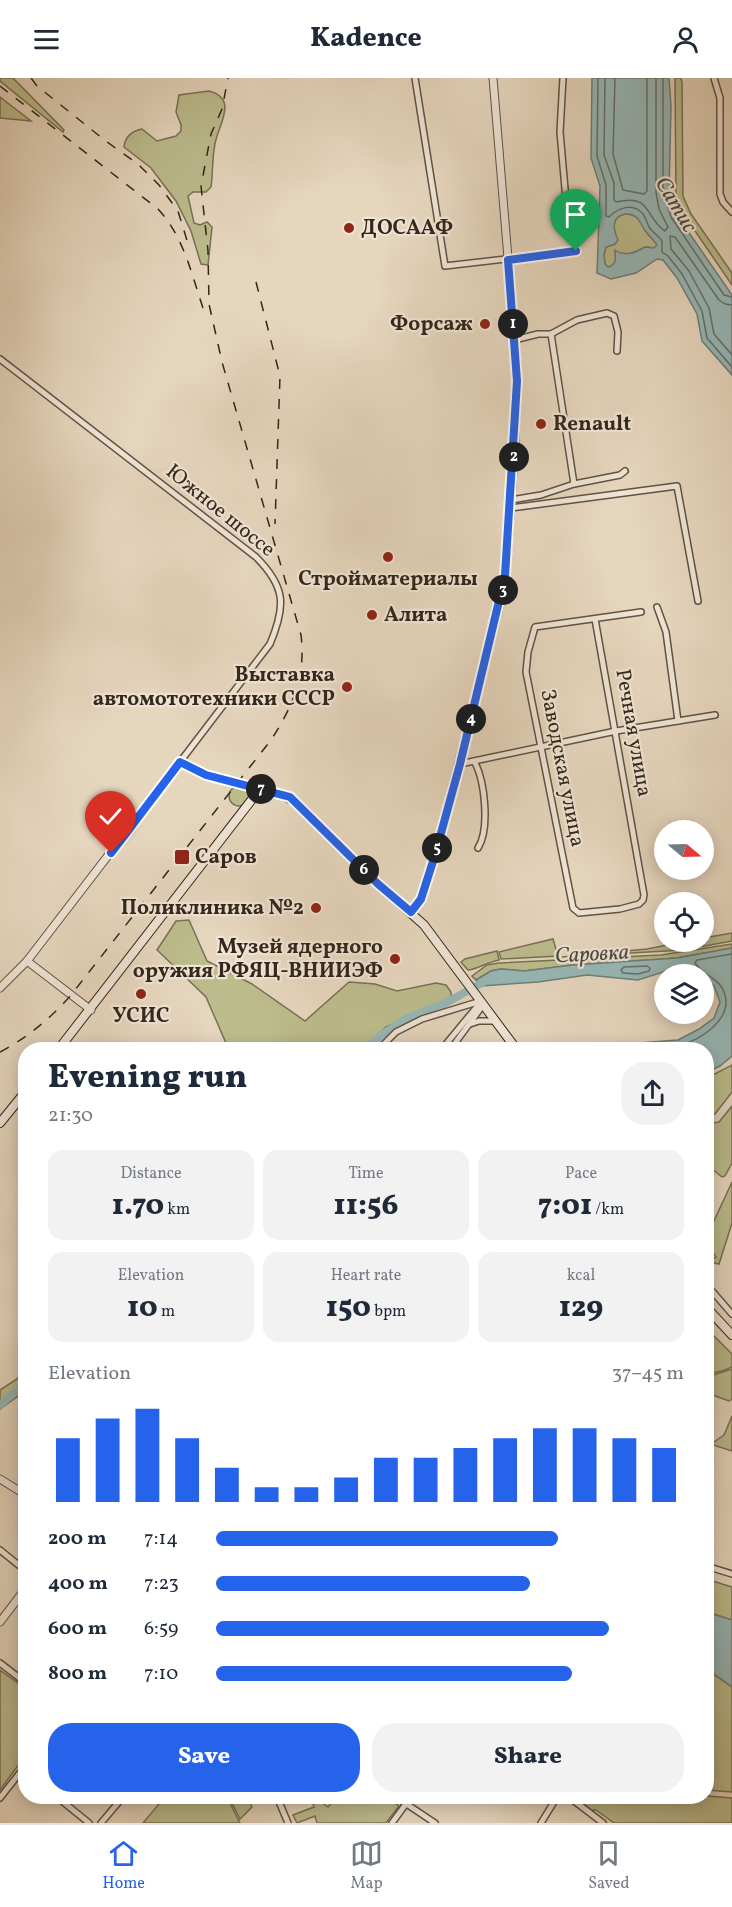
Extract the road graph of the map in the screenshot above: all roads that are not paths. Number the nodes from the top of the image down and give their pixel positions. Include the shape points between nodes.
1 (415, 78) edge
2 (493, 78) edge
3 (563, 78) edge
4 (714, 78) edge
5 (732, 212) edge
6 (508, 260) junction
7 (551, 334) junction
8 (514, 340) junction
9 (617, 351) dead end
10 (0, 359) edge
11 (625, 471) dead end
12 (574, 484) junction
13 (511, 504) junction
14 (698, 602) dead end
15 (657, 607) dead end
16 (641, 612) dead end
17 (595, 619) junction
18 (716, 715) dead end
19 (678, 721) junction
20 (616, 731) junction
21 (542, 747) junction
22 (474, 760) junction
23 (180, 762) junction
24 (460, 764) junction
25 (260, 789) junction
26 (478, 848) dead end
27 (411, 912) junction
28 (579, 913) joint
29 (27, 960) junction
30 (0, 988) edge
31 (480, 1001) junction
32 (91, 1010) junction
33 (495, 1021) junction
34 (469, 1025) junction
35 (65, 1042) edge
36 (386, 1042) edge
37 (447, 1042) edge
38 (456, 1042) edge
39 (511, 1042) edge
40 (18, 1101) edge
41 (0, 1123) edge
42 (714, 1293) edge
43 (732, 1314) edge
44 (714, 1316) edge
45 (732, 1335) edge
46 (0, 1479) edge
47 (18, 1490) edge
48 (0, 1550) edge
49 (18, 1565) edge
50 (714, 1568) edge
51 (732, 1574) edge
52 (18, 1598) edge
53 (0, 1622) edge
54 (0, 1663) edge
55 (18, 1677) edge
56 (18, 1776) edge
57 (0, 1798) edge
58 (66, 1804) edge
59 (117, 1804) edge
60 (280, 1804) edge
61 (406, 1804) joint
62 (553, 1804) edge
63 (578, 1804) edge
64 (89, 1823) edge
65 (101, 1823) edge
66 (288, 1823) edge
67 (392, 1823) edge
68 (435, 1823) edge
69 (541, 1823) edge
70 (603, 1823) edge

1 - 6 street via 445,266
2 - 6 street
3 - 6 street via 560,132 568,223 574,231 576,251
4 - 5 street via 720,98 720,194
6 - 8 street
7 - 8 street
7 - 9 street via 577,320 611,314 618,332
7 - 12 street
8 - 13 street via 517,381
10 - 23 street, Южное шоссе via 256,558 279,588 281,605 270,644
11 - 12 street
12 - 13 street
13 - 14 street via 677,486
13 - 24 street via 504,584
15 - 19 street via 666,632
16 - 17 street
17 - 20 street, Речная улица
17 - 21 street, Заводская улица via 535,627 526,672
18 - 19 street
19 - 20 street
20 - 21 street
20 - 28 street, Речная улица via 644,900 620,909
21 - 22 street
21 - 28 street, Заводская улица via 573,908
22 - 24 street
22 - 26 street via 480,770 485,818
23 - 25 street via 206,775
23 - 29 street
24 - 27 street via 421,899
25 - 27 main road via 296,802
25 - 32 main road
27 - 31 main road
29 - 30 street
29 - 32 street
31 - 33 main road
31 - 34 street
31 - 36 street via 422,1019 396,1032
31 - 37 street
32 - 35 main road
33 - 34 street
33 - 39 main road
34 - 38 street
40 - 41 main road
42 - 43 street
44 - 45 main road
46 - 47 street
48 - 49 street
50 - 51 street
52 - 53 street
54 - 55 street
56 - 57 street
58 - 64 street
59 - 65 street
60 - 66 street
61 - 67 street
61 - 68 street
62 - 69 street
63 - 70 street

